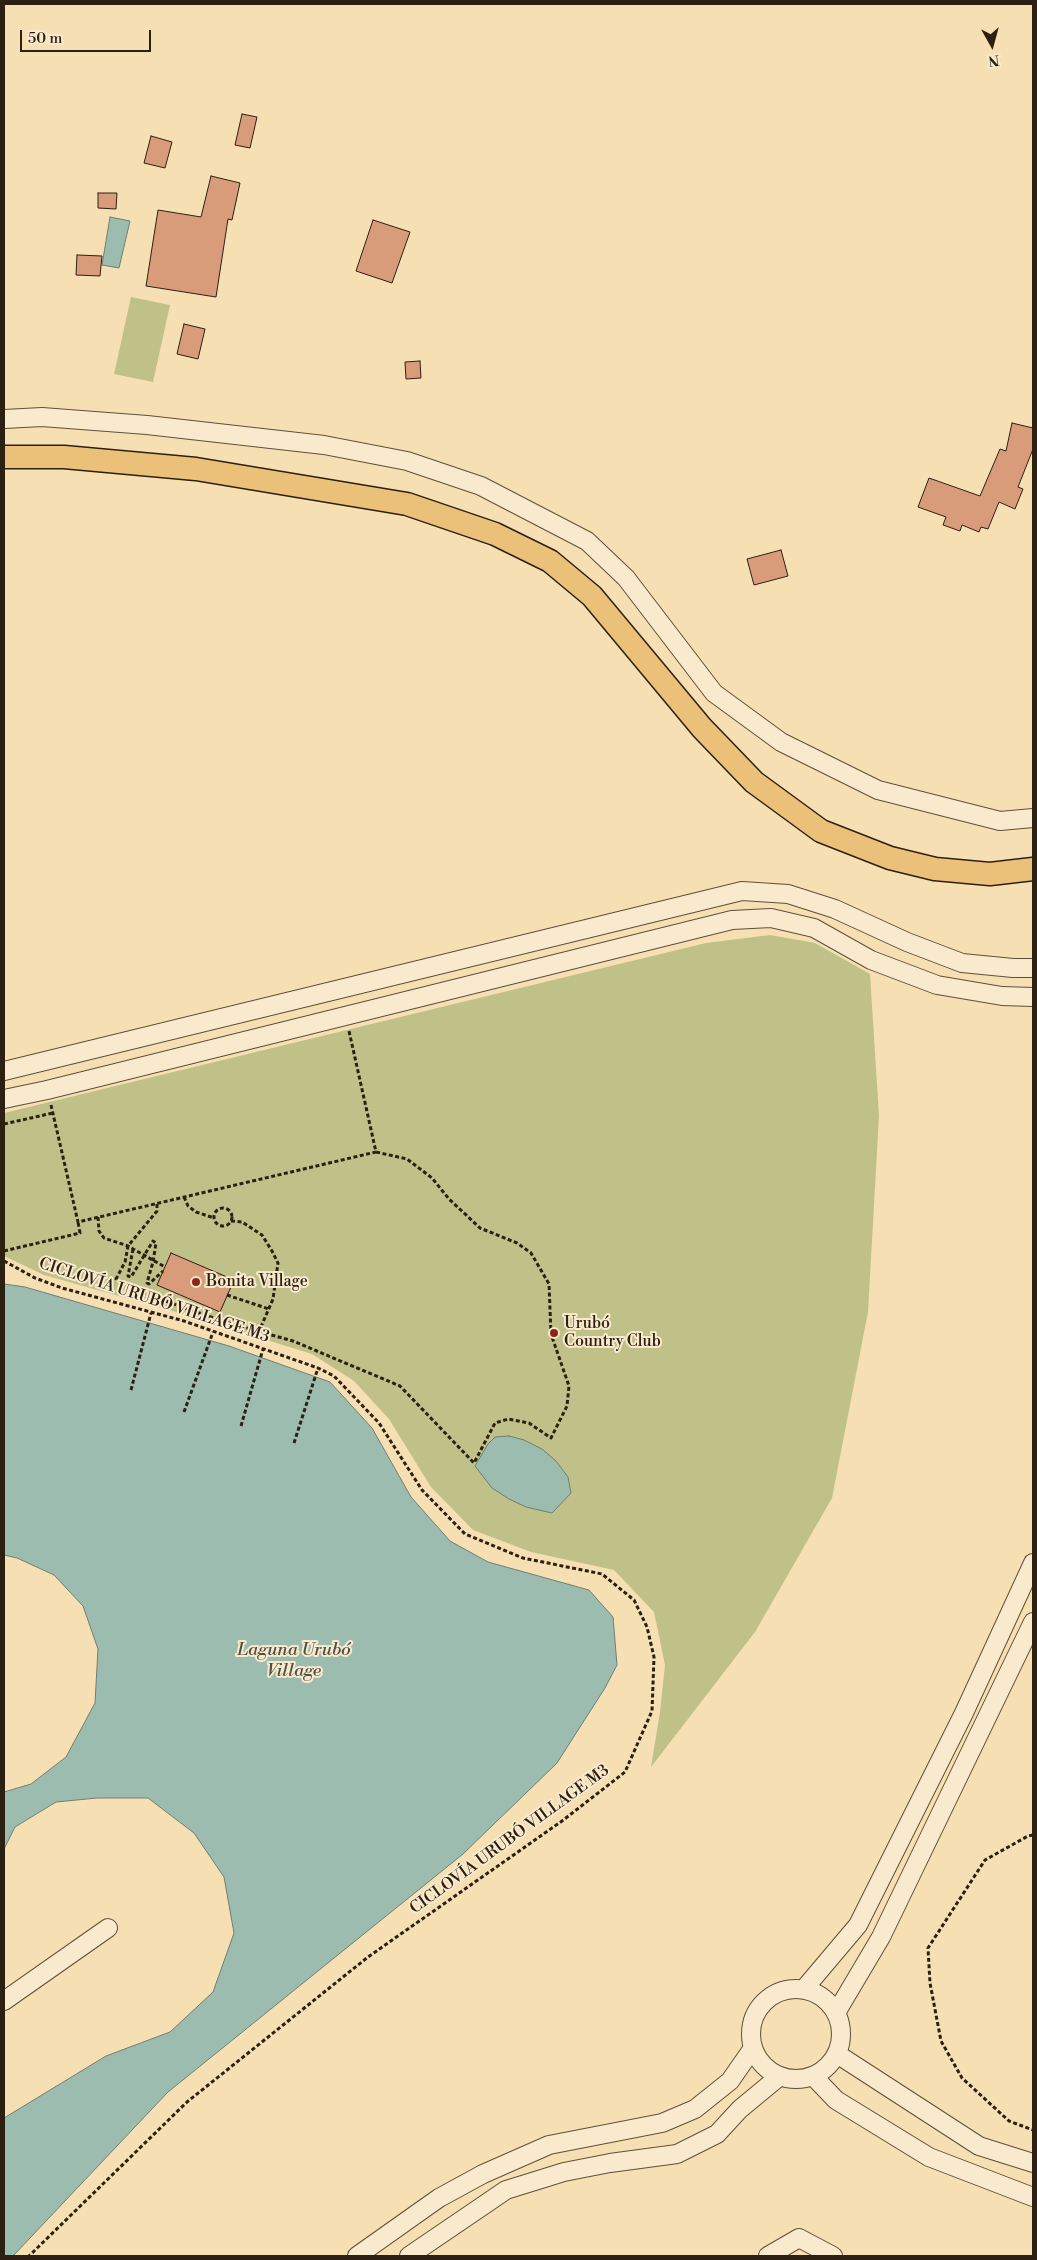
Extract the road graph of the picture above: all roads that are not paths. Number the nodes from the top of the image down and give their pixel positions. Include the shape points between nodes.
1 (4, 419) edge
2 (4, 457) edge
3 (1033, 818) edge
4 (1033, 869) edge
5 (775, 893) junction
6 (771, 918) junction
7 (1033, 968) edge
8 (1033, 997) edge
9 (93, 1051) junction
10 (4, 1072) edge
11 (99, 1077) junction
12 (4, 1099) edge
13 (1033, 1563) edge
14 (1033, 1622) edge
15 (108, 1928) dead end
16 (804, 1989) junction
17 (4, 2001) edge
18 (836, 2013) junction
19 (753, 2048) junction
20 (837, 2054) junction
21 (780, 2076) junction
22 (813, 2076) junction
23 (606, 2135) junction
24 (610, 2163) junction
25 (1033, 2163) edge
26 (1033, 2197) edge
27 (356, 2256) edge
28 (409, 2256) edge
29 (768, 2256) edge
30 (833, 2256) edge

1 - 3 street via 42,417 148,425 324,445 407,461 480,486 587,541 626,578 714,693 781,742 878,790 1000,820
2 - 4 main road via 64,457 196,469 407,504 495,534 550,561 592,596 702,728 747,775 821,831 890,858 935,869 990,874
5 - 6 street
5 - 7 street via 836,909 962,963
5 - 9 street via 742,892
6 - 8 street via 814,928 871,960 937,985 1002,996
6 - 11 street via 732,920
9 - 10 street
9 - 11 street
11 - 12 street
13 - 16 street via 964,1713 858,1926
14 - 18 street via 881,1937
15 - 17 street
16 - 18 street via 820,1995
16 - 19 street via 787,1989 772,1995 759,2006 752,2021 750,2038
18 - 20 street via 842,2038
19 - 21 street via 765,2068
19 - 23 street via 730,2081 695,2109 662,2123
20 - 22 street via 827,2067
20 - 25 street via 979,2146
21 - 22 street via 796,2079
21 - 24 street via 717,2134 677,2154
22 - 26 street via 836,2100 929,2157
23 - 24 street
23 - 27 street via 549,2145 483,2174 439,2198
24 - 28 street via 564,2172 506,2190
29 - 30 street via 799,2238

